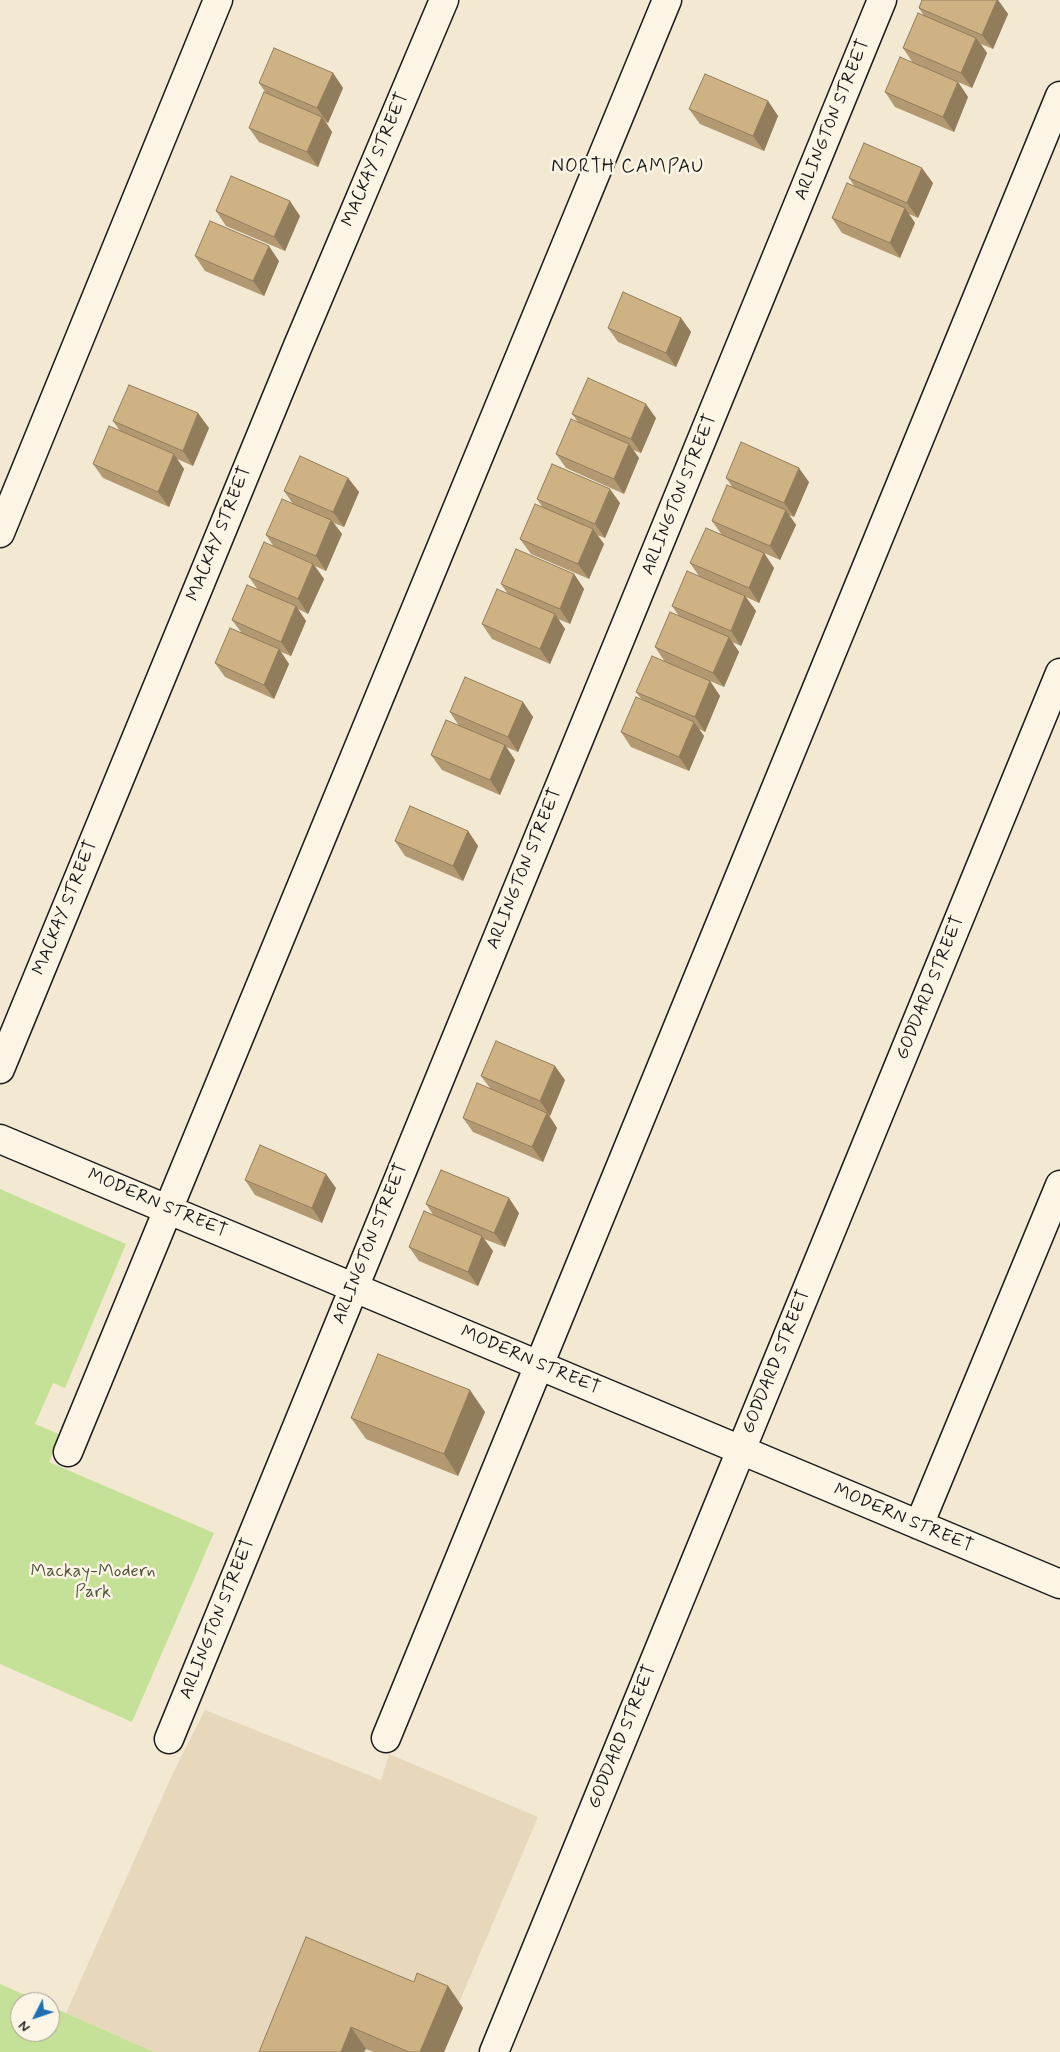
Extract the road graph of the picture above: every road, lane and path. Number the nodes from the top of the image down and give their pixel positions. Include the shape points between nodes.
1 (218, 0) edge
2 (444, 0) edge
3 (667, 0) edge
4 (882, 0) edge
5 (1060, 96) edge
6 (0, 532) edge
7 (1060, 673) edge
8 (0, 1069) edge
9 (0, 1139) edge
10 (1060, 1185) edge
11 (168, 1209) junction
12 (354, 1286) junction
13 (539, 1365) junction
14 (741, 1451) junction
15 (68, 1452) dead end
16 (919, 1525) junction
17 (1060, 1584) edge
18 (386, 1738) dead end
19 (169, 1739) dead end
20 (494, 2052) edge

1 - 6 street
2 - 8 street, MACKAY STREET
3 - 11 street
4 - 12 street, ARLINGTON STREET
5 - 13 street
7 - 14 street, GODDARD STREET
9 - 11 street, MODERN STREET
10 - 16 street
11 - 12 street, MODERN STREET
11 - 15 street
12 - 13 street, MODERN STREET
12 - 19 street, ARLINGTON STREET
13 - 14 street, MODERN STREET
13 - 18 street
14 - 16 street, MODERN STREET
14 - 20 street, GODDARD STREET
16 - 17 street, MODERN STREET

